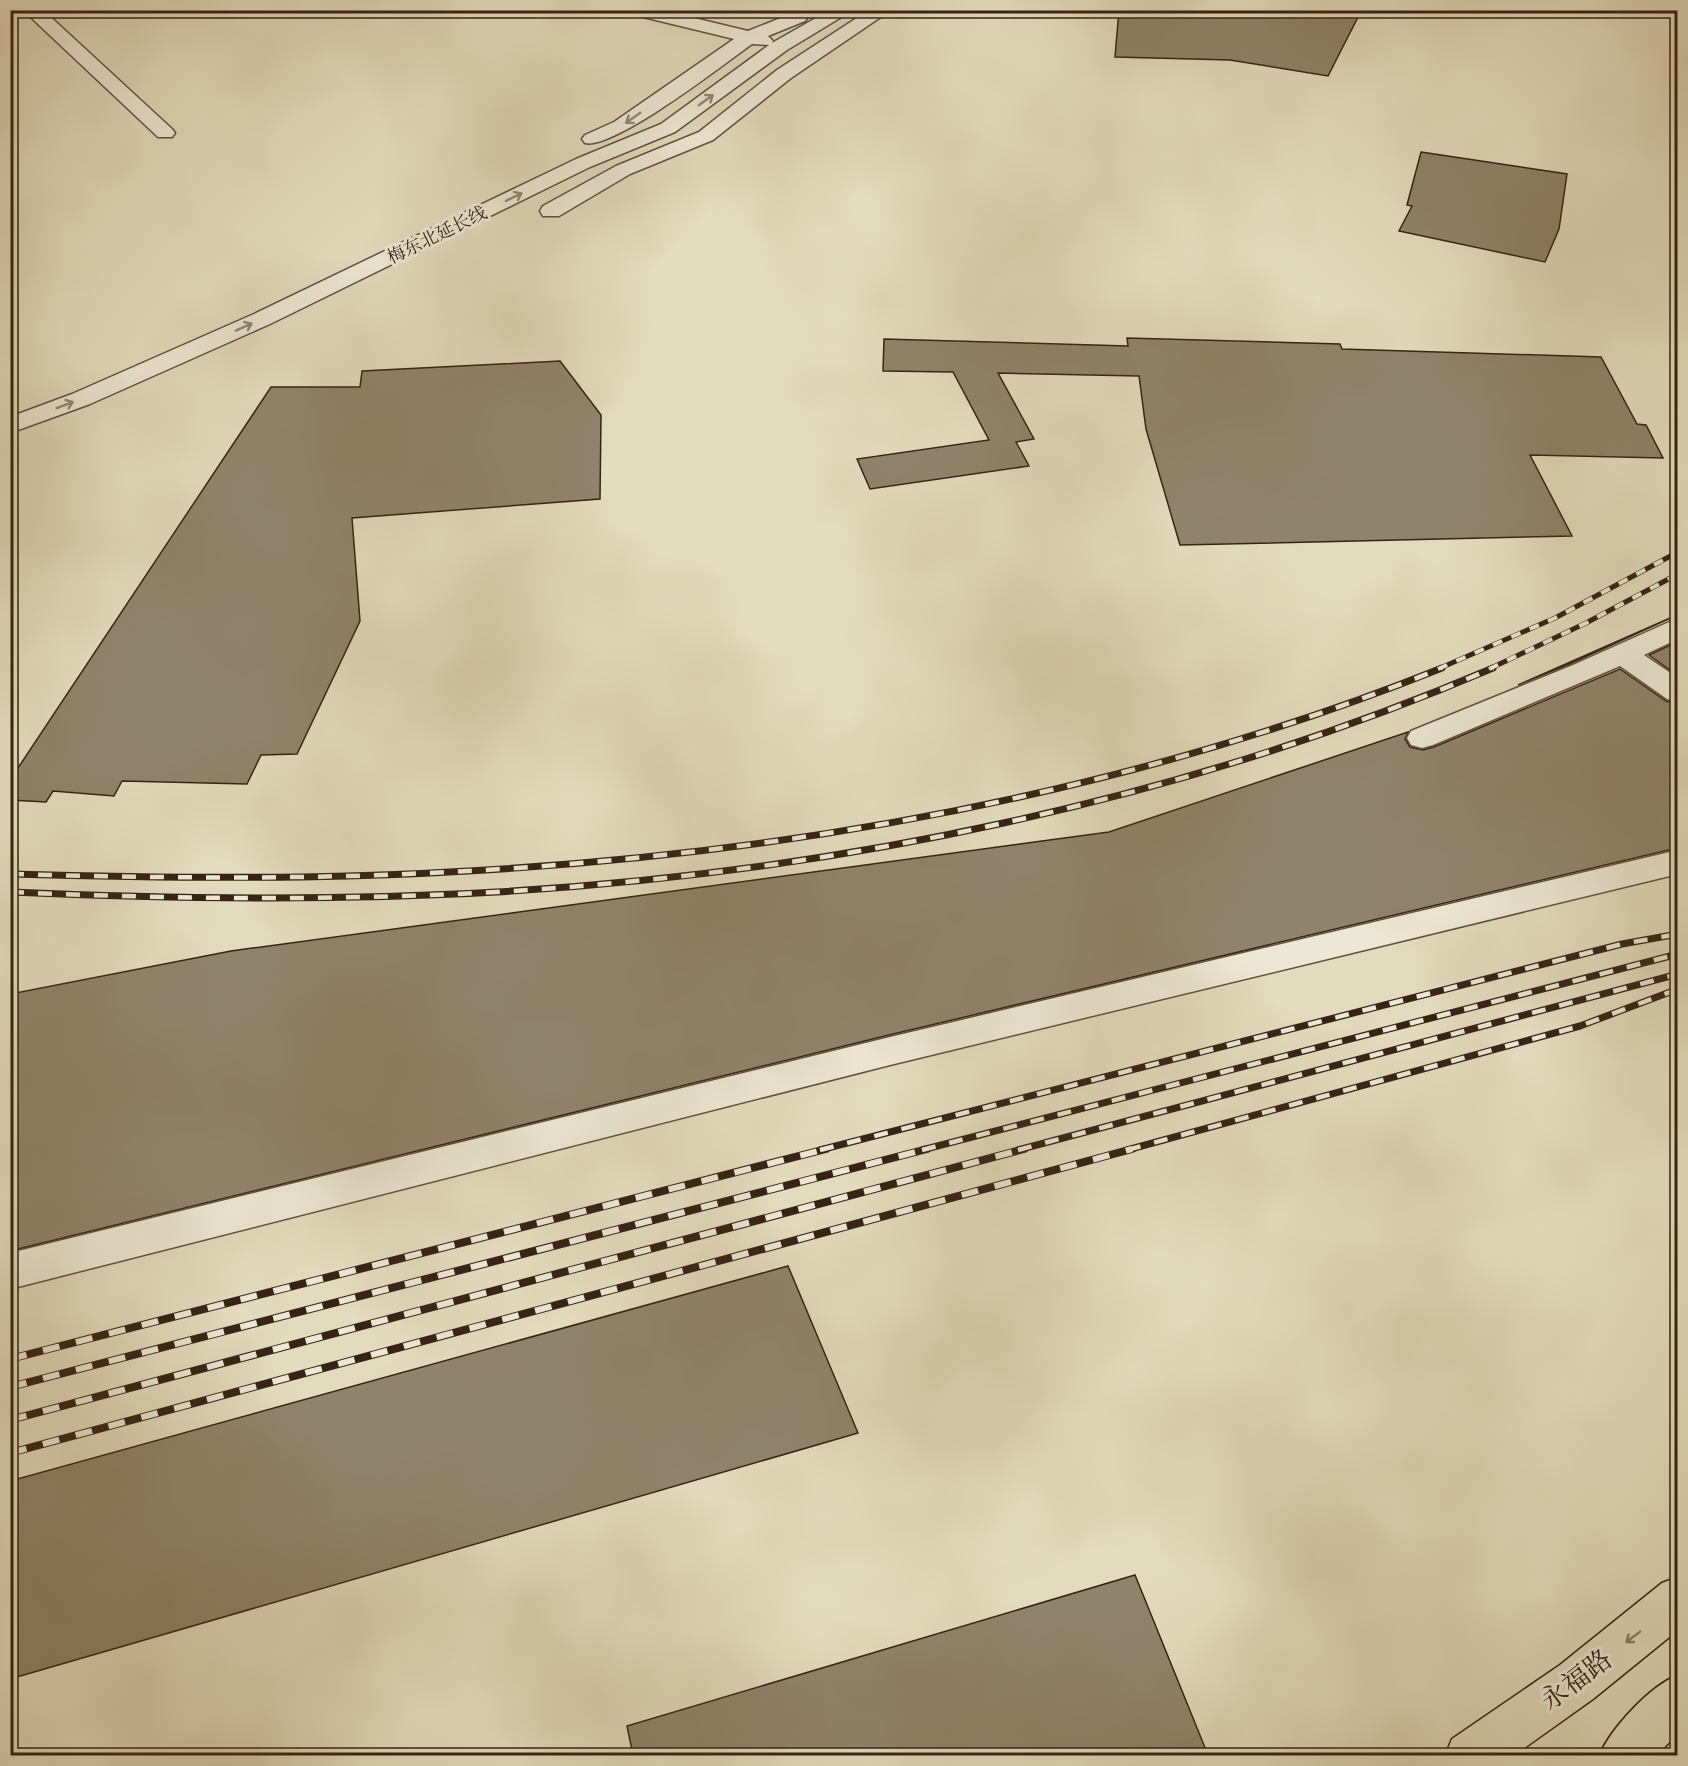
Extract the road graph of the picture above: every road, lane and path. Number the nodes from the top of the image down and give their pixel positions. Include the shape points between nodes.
1 (32, 10) edge
2 (637, 10) edge
3 (809, 10) edge
4 (844, 10) edge
5 (882, 10) edge
6 (750, 37) junction
7 (780, 46) junction
8 (668, 128) junction
9 (165, 134) dead end
10 (706, 136) junction
11 (551, 211) dead end
12 (433, 214) junction
13 (459, 225) junction
14 (320, 268) dead end
15 (215, 317) dead end
16 (130, 354) dead end
17 (10, 426) edge
18 (1677, 627) edge
19 (1622, 654) junction
20 (1677, 692) edge
21 (1422, 738) dead end
22 (1677, 862) edge
23 (10, 1271) edge
24 (1677, 1599) edge
25 (1677, 1699) edge
26 (1469, 1755) edge
27 (1624, 1755) edge

1 - 9 street
2 - 6 street
3 - 6 street, 梅东北延长线
4 - 7 street, 梅东北延长线
5 - 10 street via 784,74
6 - 7 street
6 -> 12 street, 梅东北延长线 via 621,126
8 -> 7 street, 梅东北延长线
8 - 10 street
13 -> 8 street, 梅东北延长线 via 583,163
10 - 11 street via 623,170
12 - 13 street
12 - 14 street, 梅东北延长线
17 -> 13 street, 梅东北延长线 via 251,324
15 - 16 street
18 - 19 street
19 - 20 street
19 - 21 street
22 - 23 street via 890,1051
24 -> 26 main road, 永福路 via 1654,1621 1518,1724
25 - 27 main road

